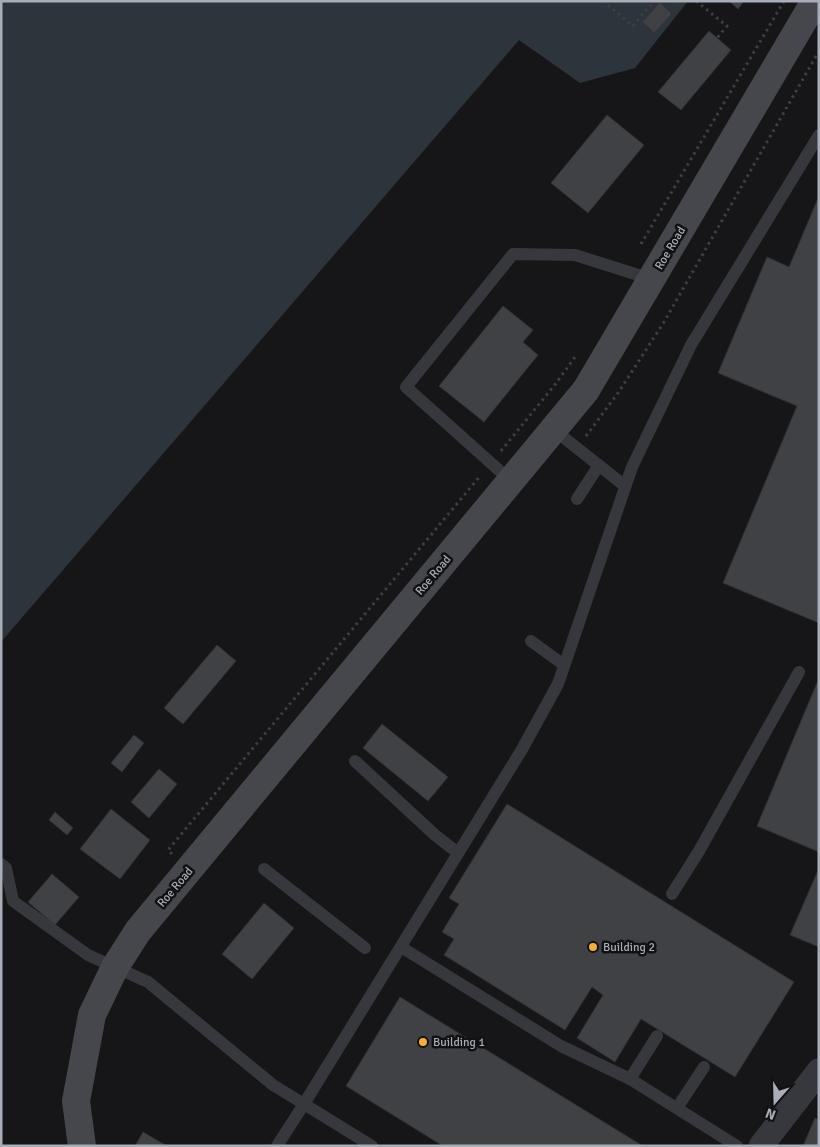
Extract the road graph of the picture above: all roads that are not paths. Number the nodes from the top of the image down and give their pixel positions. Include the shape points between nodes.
1 (815, 1) edge
2 (819, 135) edge
3 (651, 279) junction
4 (553, 429) junction
5 (599, 465) junction
6 (511, 481) junction
7 (625, 486) junction
8 (577, 499) dead end
9 (531, 641) dead end
10 (564, 665) junction
11 (799, 672) dead end
12 (355, 760) dead end
13 (458, 853) junction
14 (1, 864) edge
15 (264, 869) dead end
16 (672, 894) dead end
17 (401, 947) junction
18 (365, 948) dead end
19 (115, 967) junction
20 (657, 1036) dead end
21 (704, 1067) dead end
22 (819, 1071) edge
23 (630, 1079) junction
24 (304, 1104) junction
25 (677, 1108) junction
26 (82, 1146) edge
27 (277, 1146) edge
28 (372, 1146) edge
29 (737, 1146) edge
30 (761, 1146) edge

1 - 3 main road, Roe Road
2 - 7 lane via 691,345
3 - 4 main road, Roe Road via 586,390
3 - 6 lane via 574,255 513,254 406,388
4 - 5 lane
4 - 6 main road, Roe Road
5 - 7 lane
5 - 8 lane
6 - 19 main road, Roe Road via 138,931
7 - 10 lane
9 - 10 lane
10 - 13 lane via 558,684 521,751
11 - 16 lane
12 - 13 lane
13 - 17 lane
14 - 19 lane via 6,868 13,901 88,955
15 - 18 lane
17 - 23 lane via 561,1046
17 - 24 lane
19 - 24 lane via 148,982 273,1084
19 - 26 main road, Roe Road via 92,1014 77,1091
20 - 23 lane
21 - 25 lane
22 - 30 street
23 - 25 lane
24 - 27 lane
24 - 28 lane
25 - 29 lane

